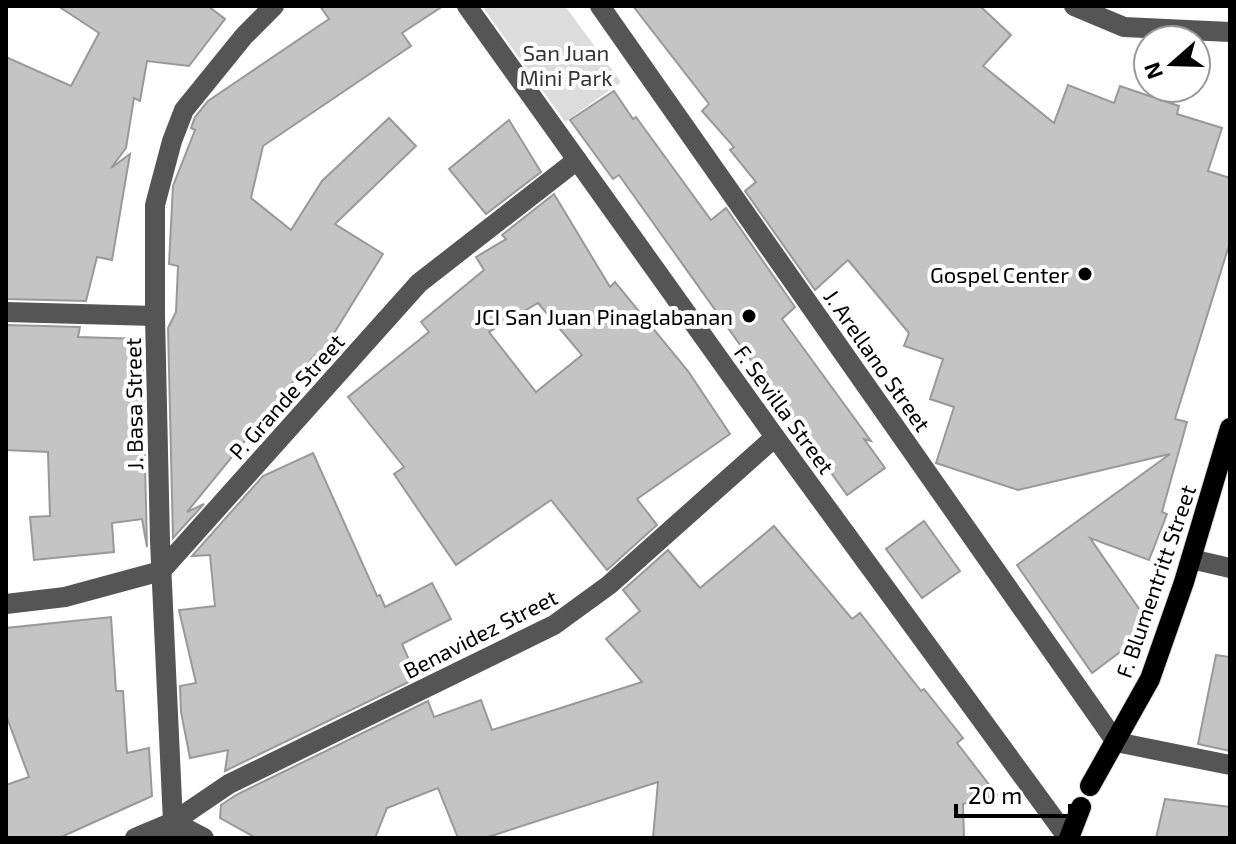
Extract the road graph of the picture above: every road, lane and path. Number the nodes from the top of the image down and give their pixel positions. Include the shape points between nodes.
1 (274, 6) edge
2 (467, 6) edge
3 (600, 6) edge
4 (1074, 6) edge
5 (1230, 32) edge
6 (577, 160) junction
7 (6, 312) edge
8 (155, 316) junction
9 (1229, 432) edge
10 (775, 437) junction
11 (1191, 559) junction
12 (1230, 568) edge
13 (161, 571) junction
14 (6, 604) edge
15 (1116, 742) junction
16 (1230, 765) edge
17 (1090, 786) dead end
18 (1081, 807) dead end
19 (175, 830) edge
20 (135, 838) edge
21 (204, 838) edge
22 (1068, 838) edge

1 - 8 street, J. Basa Street via 184,110 172,141 155,205
2 - 6 street, F. Sevilla Street
3 - 15 street, J. Arellano Street
4 - 5 street via 1124,27
6 - 10 street, F. Sevilla Street
6 - 13 street, P. Grande Street via 419,283
7 - 8 street
8 - 13 street, J. Basa Street via 150,542
9 - 11 main road, F. Blumentritt Street
10 - 19 street, Benavidez Street via 609,585 554,625 229,784
10 - 22 street, F. Sevilla Street
11 - 12 street
11 - 15 main road, F. Blumentritt Street via 1150,679
13 - 14 street via 65,597
13 - 19 street, J. Basa Street
15 - 16 street
15 - 17 main road, F. Blumentritt Street
18 - 22 main road
19 - 20 street, Benavidez Street
19 - 21 street

